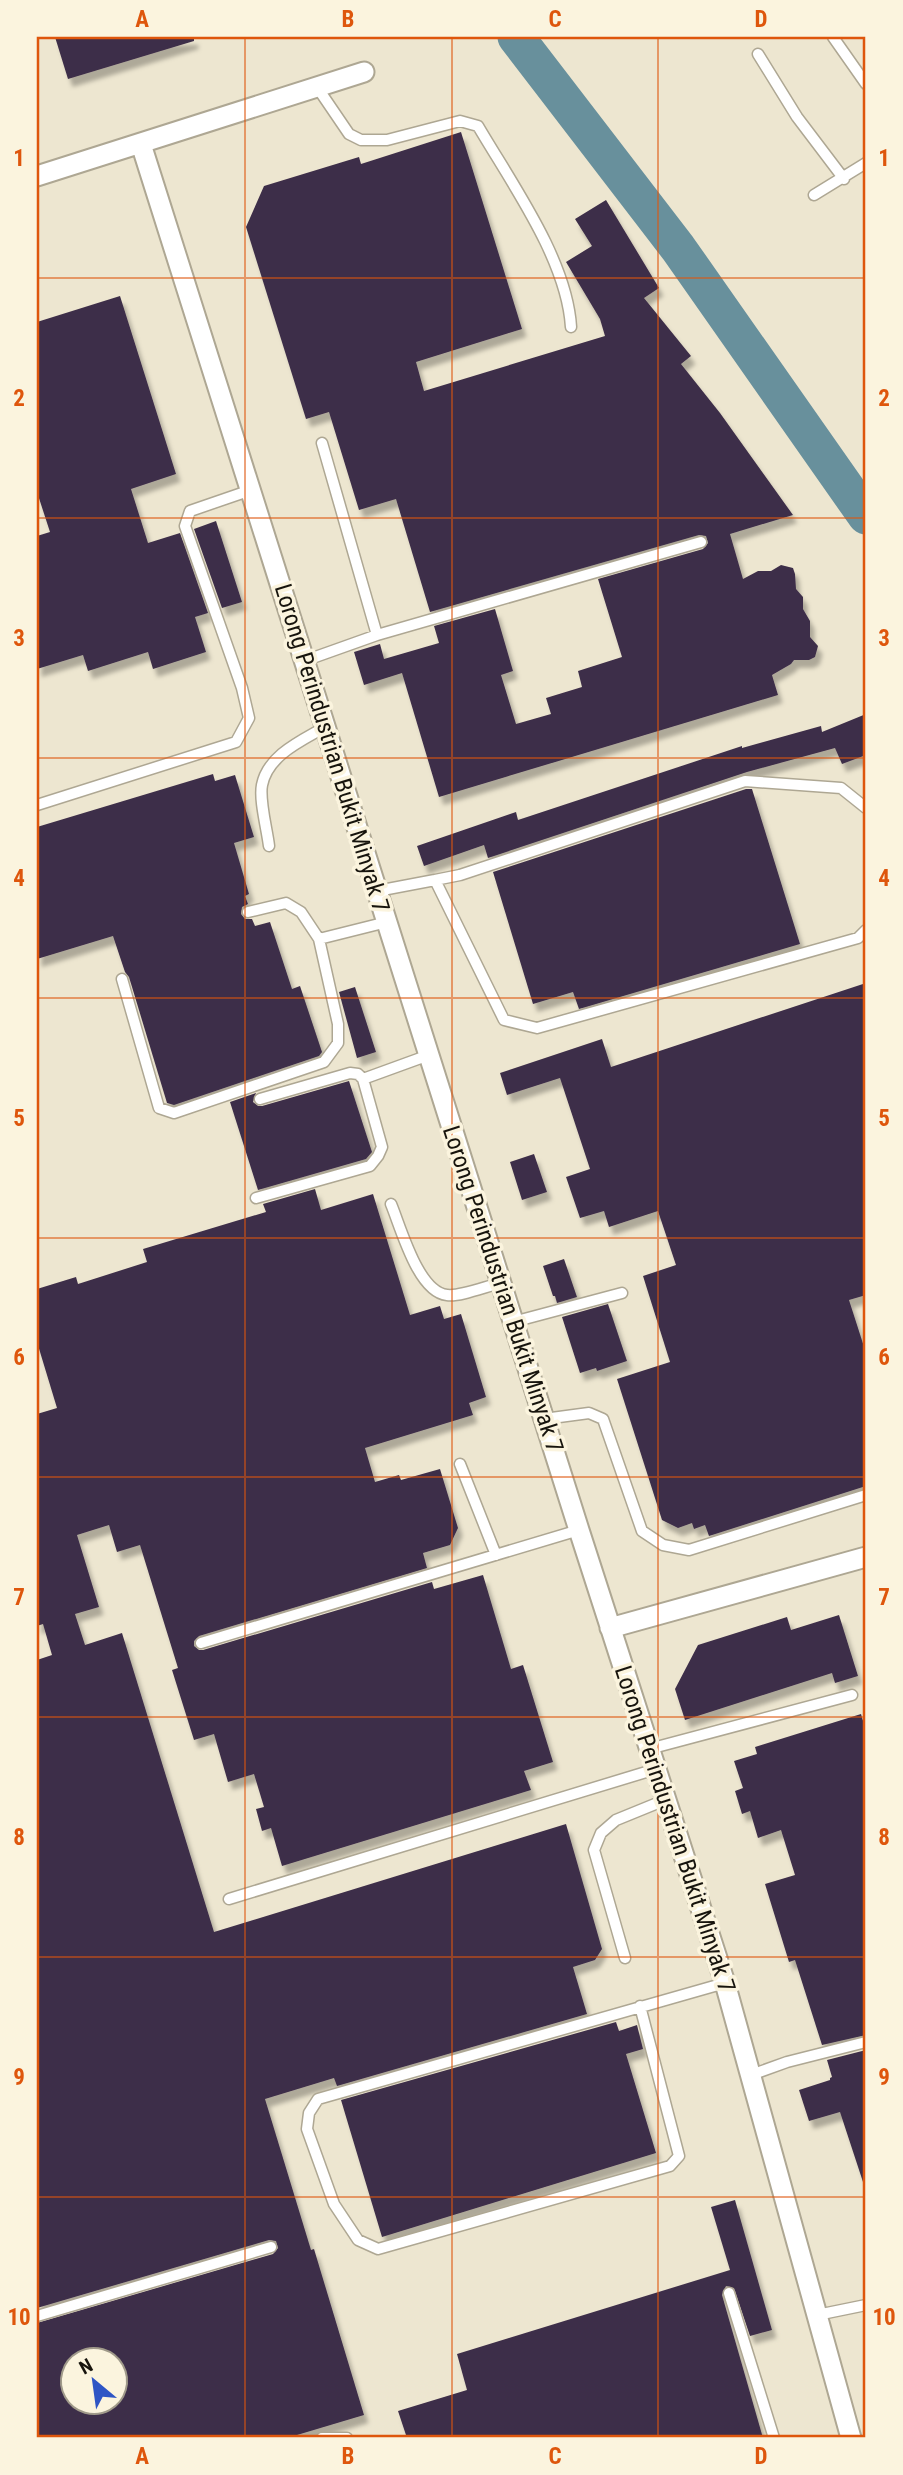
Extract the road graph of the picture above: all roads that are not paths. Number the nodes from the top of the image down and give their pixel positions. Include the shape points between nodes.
1 (833, 37) edge
2 (758, 54) dead end
3 (364, 72) dead end
4 (866, 84) edge
5 (317, 88) junction
6 (141, 144) junction
7 (866, 163) edge
8 (37, 176) edge
9 (844, 178) junction
10 (814, 195) dead end
11 (571, 327) dead end
12 (322, 443) dead end
13 (251, 489) junction
14 (701, 542) dead end
15 (377, 635) junction
16 (304, 662) junction
17 (325, 727) junction
18 (37, 805) edge
19 (866, 808) edge
20 (269, 846) dead end
21 (435, 880) junction
22 (377, 891) junction
23 (248, 912) dead end
24 (387, 922) junction
25 (866, 930) edge
26 (318, 939) junction
27 (122, 979) dead end
28 (429, 1055) junction
29 (363, 1079) junction
30 (260, 1099) dead end
31 (256, 1198) dead end
32 (391, 1204) dead end
33 (501, 1283) junction
34 (622, 1293) dead end
35 (513, 1322) junction
36 (544, 1419) junction
37 (460, 1464) dead end
38 (866, 1495) edge
39 (579, 1530) junction
40 (496, 1555) junction
41 (866, 1557) edge
42 (610, 1628) junction
43 (201, 1643) dead end
44 (852, 1695) dead end
45 (649, 1749) junction
46 (656, 1769) junction
47 (666, 1800) junction
48 (229, 1899) dead end
49 (625, 1958) dead end
50 (725, 1983) junction
51 (640, 2006) junction
52 (866, 2042) edge
53 (751, 2075) junction
54 (271, 2247) dead end
55 (729, 2293) dead end
56 (866, 2305) edge
57 (817, 2315) junction
58 (37, 2316) edge
59 (322, 2438) edge
60 (347, 2438) edge
61 (774, 2438) edge
62 (851, 2438) edge

1 - 4 lane
2 - 9 lane via 797,117
3 - 5 street
5 - 6 street
5 - 11 lane via 349,134 361,140 387,140 460,121 478,126 540,232 570,306
6 - 8 street
6 - 13 street, Lorong Perindustrian Bukit Minyak 7
7 - 9 lane
9 - 10 lane
12 - 15 lane
13 - 16 street, Lorong Perindustrian Bukit Minyak 7
13 - 18 lane via 190,511 185,526 242,688 249,718 236,741
14 - 15 lane
15 - 16 lane
16 - 17 street, Lorong Perindustrian Bukit Minyak 7
17 - 20 lane via 270,765 262,787
17 - 22 street, Lorong Perindustrian Bukit Minyak 7
19 - 21 lane via 841,788 745,781
21 - 22 lane
21 - 25 lane via 504,1020 537,1028 858,939
22 - 24 street, Lorong Perindustrian Bukit Minyak 7
23 - 26 lane via 286,903 300,912
24 - 26 lane
24 - 28 street, Lorong Perindustrian Bukit Minyak 7
26 - 27 lane via 338,1024 338,1043 324,1062 174,1113 159,1108
28 - 29 lane
28 - 33 street, Lorong Perindustrian Bukit Minyak 7
29 - 30 lane via 350,1073
29 - 31 lane via 382,1147 370,1166
32 - 33 lane via 422,1278 434,1291 449,1296
33 - 35 street, Lorong Perindustrian Bukit Minyak 7
34 - 35 lane
35 - 36 street, Lorong Perindustrian Bukit Minyak 7
36 - 38 lane via 589,1413 603,1419 642,1531 663,1545 689,1550
36 - 39 street, Lorong Perindustrian Bukit Minyak 7
37 - 40 lane
39 - 40 lane
39 - 42 street, Lorong Perindustrian Bukit Minyak 7
40 - 43 lane
41 - 42 street
42 - 45 street, Lorong Perindustrian Bukit Minyak 7
44 - 45 lane
45 - 46 street, Lorong Perindustrian Bukit Minyak 7
46 - 47 street, Lorong Perindustrian Bukit Minyak 7
46 - 48 lane
47 - 49 lane via 616,1820 601,1833 594,1850
47 - 50 street, Lorong Perindustrian Bukit Minyak 7
50 - 51 lane
50 - 53 street, Lorong Perindustrian Bukit Minyak 7
51 - 51 lane via 679,2156 670,2166 378,2249 358,2239 334,2204 307,2129 309,2113 318,2099
52 - 53 lane
53 - 57 street, Lorong Perindustrian Bukit Minyak 7
54 - 58 lane
55 - 61 lane
56 - 57 lane
57 - 62 street, Lorong Perindustrian Bukit Minyak 7
59 - 60 lane

